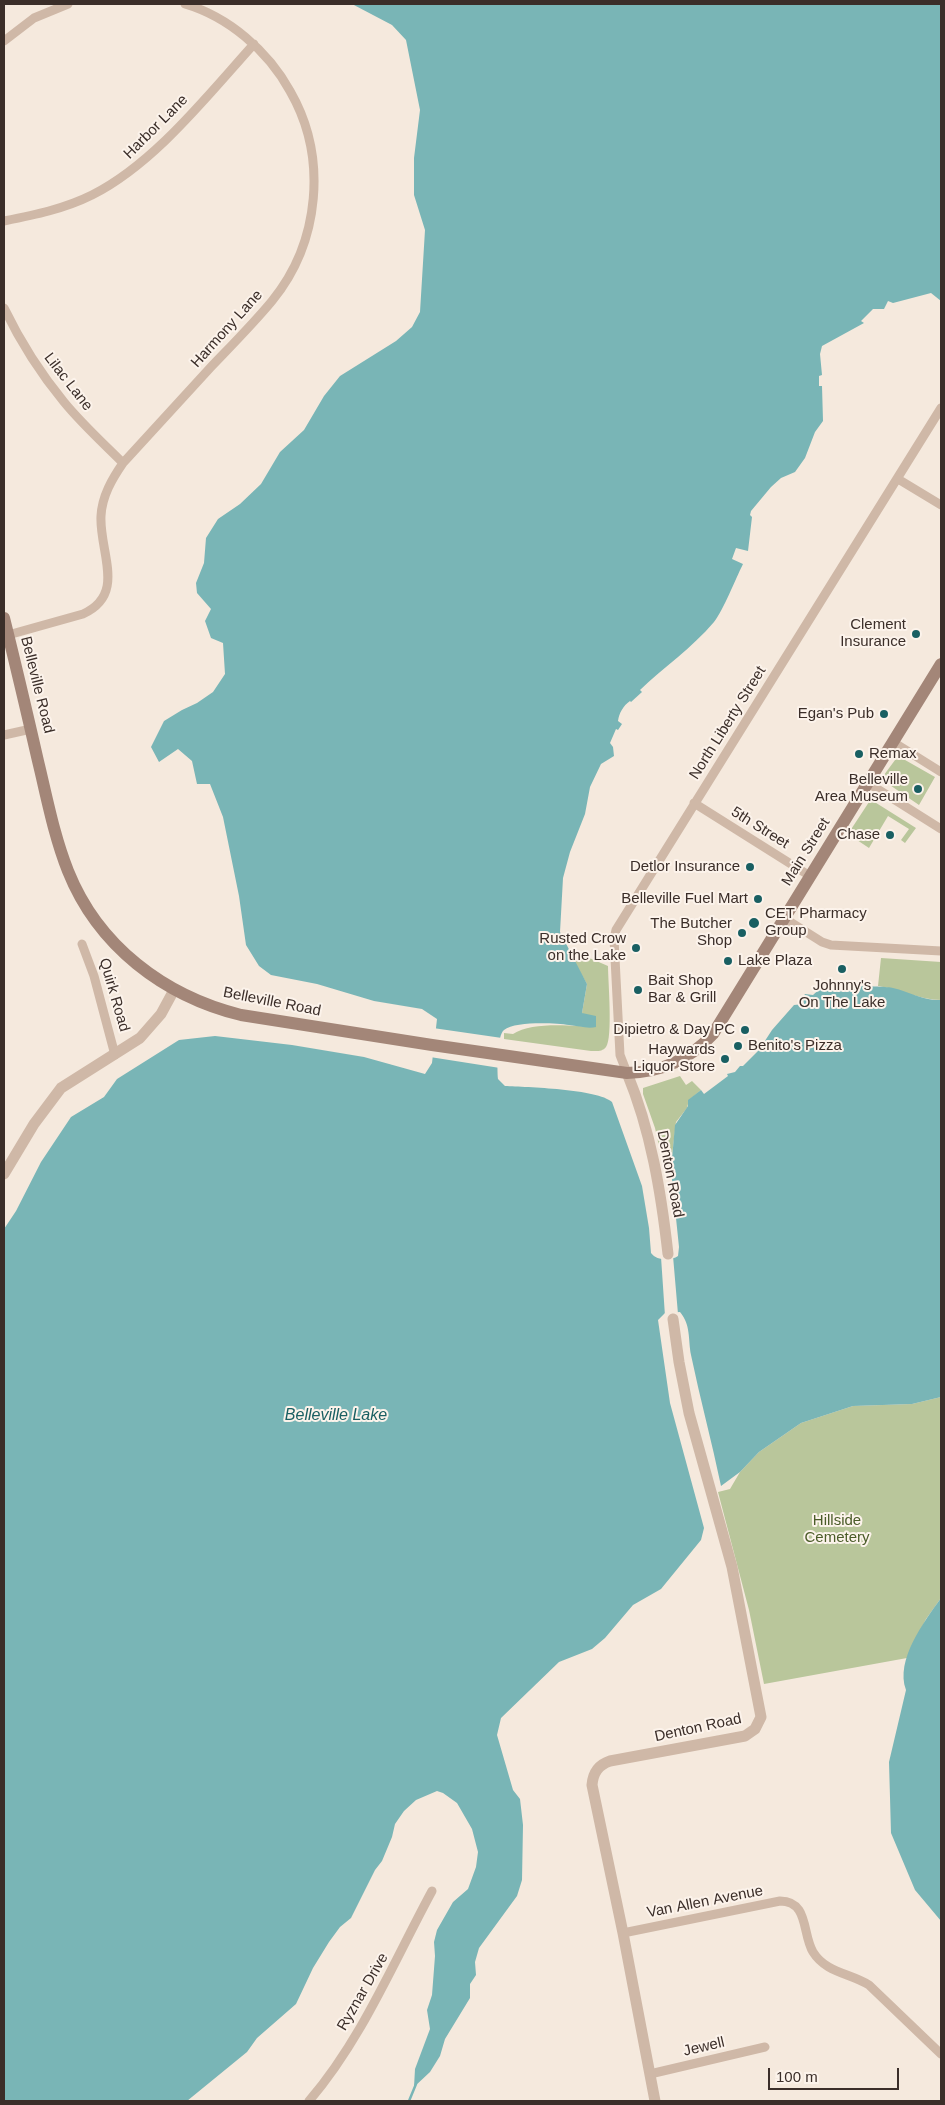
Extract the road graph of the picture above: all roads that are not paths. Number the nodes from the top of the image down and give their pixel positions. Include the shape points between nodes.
1 (68, 4) edge
2 (184, 4) edge
3 (4, 41) edge
4 (254, 44) junction
5 (4, 221) edge
6 (4, 308) edge
7 (941, 408) edge
8 (123, 463) junction
9 (898, 479) junction
10 (941, 505) edge
11 (4, 618) edge
12 (8, 635) junction
13 (941, 664) edge
14 (31, 729) junction
15 (4, 735) edge
16 (893, 742) junction
17 (941, 772) edge
18 (868, 783) junction
19 (694, 803) junction
20 (941, 829) edge
21 (810, 876) junction
22 (784, 918) junction
23 (82, 944) dead end
24 (941, 951) edge
25 (174, 990) junction
26 (115, 1055) junction
27 (667, 1066) joint
28 (627, 1073) junction
29 (4, 1174) edge
30 (668, 1254) dead end
31 (674, 1319) dead end
32 (432, 1891) dead end
33 (623, 1933) junction
34 (765, 2048) dead end
35 (941, 2054) edge
36 (650, 2074) junction
37 (309, 2101) edge
38 (655, 2101) edge

1 - 3 street via 34,18
2 - 4 street, Harmony Lane via 224,22
4 - 5 street, Harbor Lane via 156,150 117,181 59,209
4 - 8 street, Harmony Lane via 286,83 308,135 314,186 306,237 293,269 272,300
6 - 8 street, Lilac Lane via 50,385
7 - 9 street, North Liberty Street
8 - 12 street, Harmony Lane via 109,485 102,508 101,529 108,573 102,599 83,614
9 - 10 street
9 - 19 street, North Liberty Street
11 - 12 main road, Belleville Road
12 - 14 main road, Belleville Road
13 - 16 main road, Main Street
14 - 15 street
14 - 25 main road, Belleville Road via 62,854 80,896 123,952
16 - 17 street
16 - 18 main road, Main Street
18 - 20 street
18 - 21 main road, Main Street
19 - 21 street, 5th Street
19 - 28 street, North Liberty Street via 616,930 620,1055
21 - 22 main road, Main Street
22 - 24 street via 831,945
22 - 27 main road, Main Street via 713,1034 690,1054
23 - 26 street, Quirk Road
25 - 26 street, Quirk Road via 151,1027
25 - 28 main road, Belleville Road via 208,1006 241,1015
26 - 29 street, Quirk Road via 61,1088 34,1124
27 - 28 main road, Belleville Road
28 - 30 street, Denton Road via 651,1142
31 - 33 street, Denton Road via 689,1414 732,1567 761,1717 755,1729 745,1736 610,1761 596,1770 592,1786
32 - 37 street, Ryznar Drive via 364,2021
33 - 35 street, Van Allen Avenue via 780,1901 793,1903 801,1912 809,1944 819,1960 869,1986
33 - 36 street, Denton Road
34 - 36 street, Jewell
36 - 38 street, Denton Road

